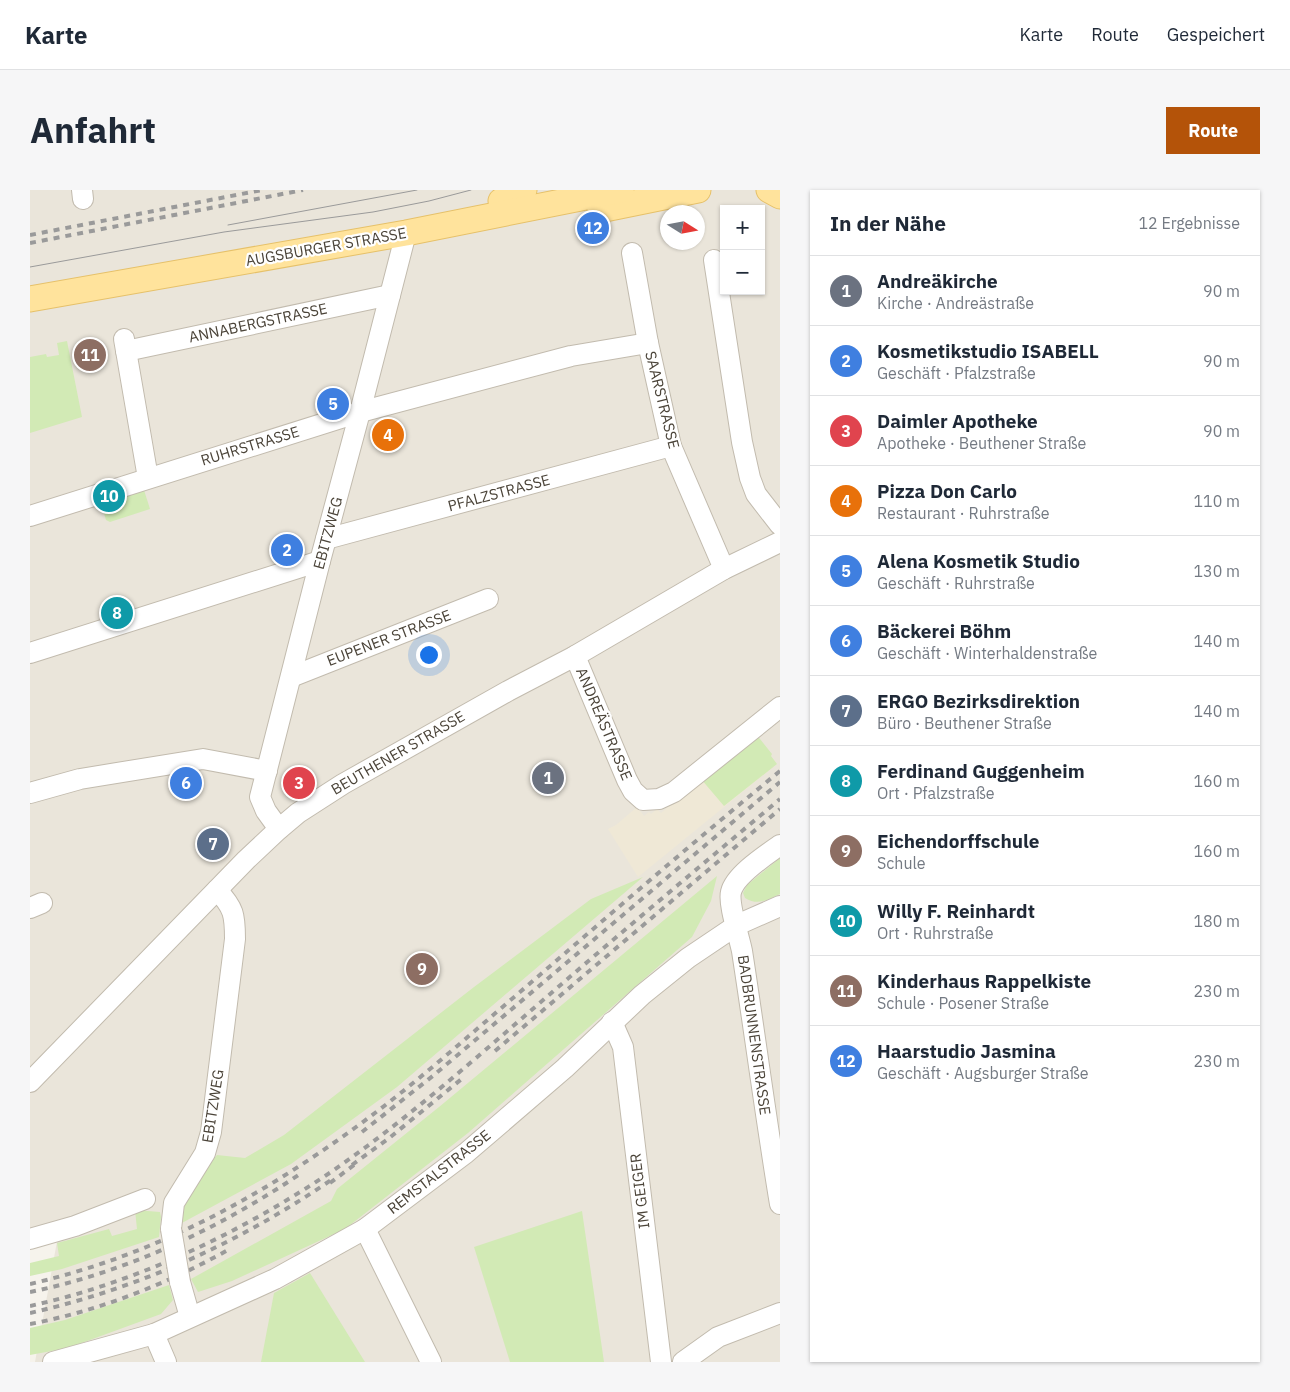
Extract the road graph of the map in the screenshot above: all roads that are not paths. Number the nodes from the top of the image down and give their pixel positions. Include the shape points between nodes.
1 (524, 190) edge
2 (558, 190) edge
3 (621, 190) edge
4 (698, 190) edge
5 (769, 190) edge
6 (780, 196) edge
7 (501, 201) junction
8 (481, 219) junction
9 (406, 233) junction
10 (632, 252) dead end
11 (714, 260) dead end
12 (30, 284) edge
13 (390, 295) junction
14 (30, 300) edge
15 (648, 343) junction
16 (360, 412) junction
17 (671, 446) junction
18 (148, 478) junction
19 (30, 516) edge
20 (780, 525) edge
21 (326, 539) junction
22 (780, 542) edge
23 (320, 561) junction
24 (724, 570) junction
25 (488, 599) dead end
26 (30, 653) edge
27 (575, 656) junction
28 (291, 677) junction
29 (780, 707) edge
30 (267, 771) junction
31 (30, 793) edge
32 (279, 828) junction
33 (780, 845) edge
34 (217, 890) junction
35 (780, 906) edge
36 (737, 925) junction
37 (612, 1022) junction
38 (30, 1082) edge
39 (145, 1199) dead end
40 (780, 1204) edge
41 (365, 1230) junction
42 (30, 1239) edge
43 (780, 1313) edge
44 (190, 1317) junction
45 (154, 1334) junction
46 (53, 1362) edge
47 (166, 1362) edge
48 (431, 1362) edge
49 (661, 1362) edge
50 (683, 1362) edge

1 - 7 main road
2 - 7 main road, AUGSBURGER STRASSE
3 - 8 main road, AUGSBURGER STRASSE
4 - 8 main road via 522,223
5 - 6 main road
7 - 12 main road, AUGSBURGER STRASSE via 474,209 352,231 278,239
8 - 9 main road, AUGSBURGER STRASSE
9 - 13 street, EBITZWEG
9 - 14 main road, AUGSBURGER STRASSE
10 - 15 street, SAARSTRASSE
11 - 20 street via 740,433 750,478 756,494
13 - 16 street, EBITZWEG
13 - 18 street, ANNABERGSTRASSE via 125,345
15 - 16 street, RUHRSTRASSE via 571,356
15 - 17 street, SAARSTRASSE
16 - 18 street, RUHRSTRASSE
16 - 21 street, EBITZWEG
17 - 21 street, PFALZSTRASSE
17 - 24 street, SAARSTRASSE
18 - 19 street, RUHRSTRASSE
21 - 23 street, EBITZWEG
22 - 24 street, BEUTHENER STRASSE
23 - 26 street
23 - 28 street, EBITZWEG
24 - 27 street, BEUTHENER STRASSE
25 - 28 street, EUPENER STRASSE
27 - 29 street, ANDREÄSTRASSE via 627,780 633,792 643,800 659,799 674,792
27 - 32 street, BEUTHENER STRASSE via 343,784
28 - 30 street, EBITZWEG
30 - 31 street via 203,759 80,779
30 - 32 street, EBITZWEG via 260,797
32 - 34 street, BEUTHENER STRASSE
33 - 36 street, BADBRUNNENSTRASSE via 735,883 730,903
34 - 38 street, BEUTHENER STRASSE
34 - 44 street, EBITZWEG, bridge via 235,916 235,939 211,1132 205,1153 174,1203 171,1229
35 - 36 street, REMSTALSTRASSE
36 - 37 street, REMSTALSTRASSE via 688,958
36 - 40 street, BADBRUNNENSTRASSE
37 - 41 street, REMSTALSTRASSE via 565,1068 466,1153
37 - 49 street, IM GEIGER via 623,1047
39 - 42 street via 75,1226
41 - 44 street, REMSTALSTRASSE via 275,1279
41 - 48 street
43 - 50 street via 718,1337
44 - 45 street, REMSTALSTRASSE
45 - 46 street, REMSTALSTRASSE
45 - 47 street

